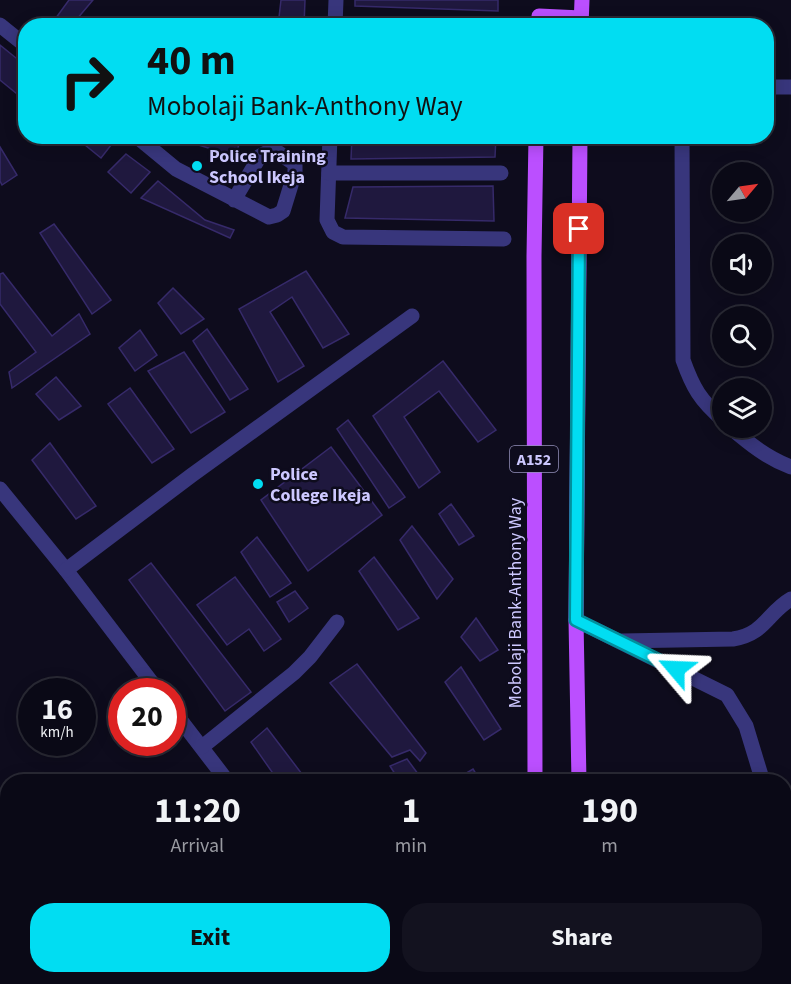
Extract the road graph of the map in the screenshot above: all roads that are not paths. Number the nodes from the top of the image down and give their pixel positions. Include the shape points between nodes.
1 (336, 0) edge
2 (582, 0) edge
3 (539, 14) edge
4 (335, 18) edge
5 (560, 18) edge
6 (581, 18) edge
7 (0, 26) edge
8 (18, 40) edge
9 (774, 87) edge
10 (791, 87) edge
11 (146, 144) edge
12 (330, 144) edge
13 (536, 144) edge
14 (580, 144) edge
15 (682, 144) edge
16 (329, 173) junction
17 (501, 173) dead end
18 (234, 200) junction
19 (504, 240) dead end
20 (412, 316) dead end
21 (712, 410) edge
22 (742, 438) edge
23 (791, 467) edge
24 (0, 489) edge
25 (66, 570) junction
26 (791, 599) edge
27 (576, 620) junction
28 (337, 622) dead end
29 (619, 641) junction
30 (148, 678) edge
31 (186, 727) edge
32 (202, 747) junction
33 (222, 774) edge
34 (535, 774) edge
35 (579, 774) edge
36 (761, 774) edge

1 - 4 lane
2 - 6 main road
3 - 5 main road
7 - 8 lane
9 - 10 lane
11 - 18 lane via 176,169
12 - 16 lane
13 - 34 main road, Mobolaji Bank-Anthony Way / A152
14 - 27 main road, A152
15 - 21 lane via 683,360 692,383
16 - 17 lane
16 - 19 lane via 327,220 333,232 343,237
18 - 18 lane via 269,217 277,216 283,210 295,164 273,149 265,152
20 - 25 lane
22 - 23 lane via 774,461
24 - 25 lane
25 - 30 lane
26 - 29 lane via 746,637
27 - 29 lane
27 - 35 main road, A152
28 - 32 lane via 294,673
29 - 36 lane via 727,695 746,726
31 - 32 lane
32 - 33 lane

